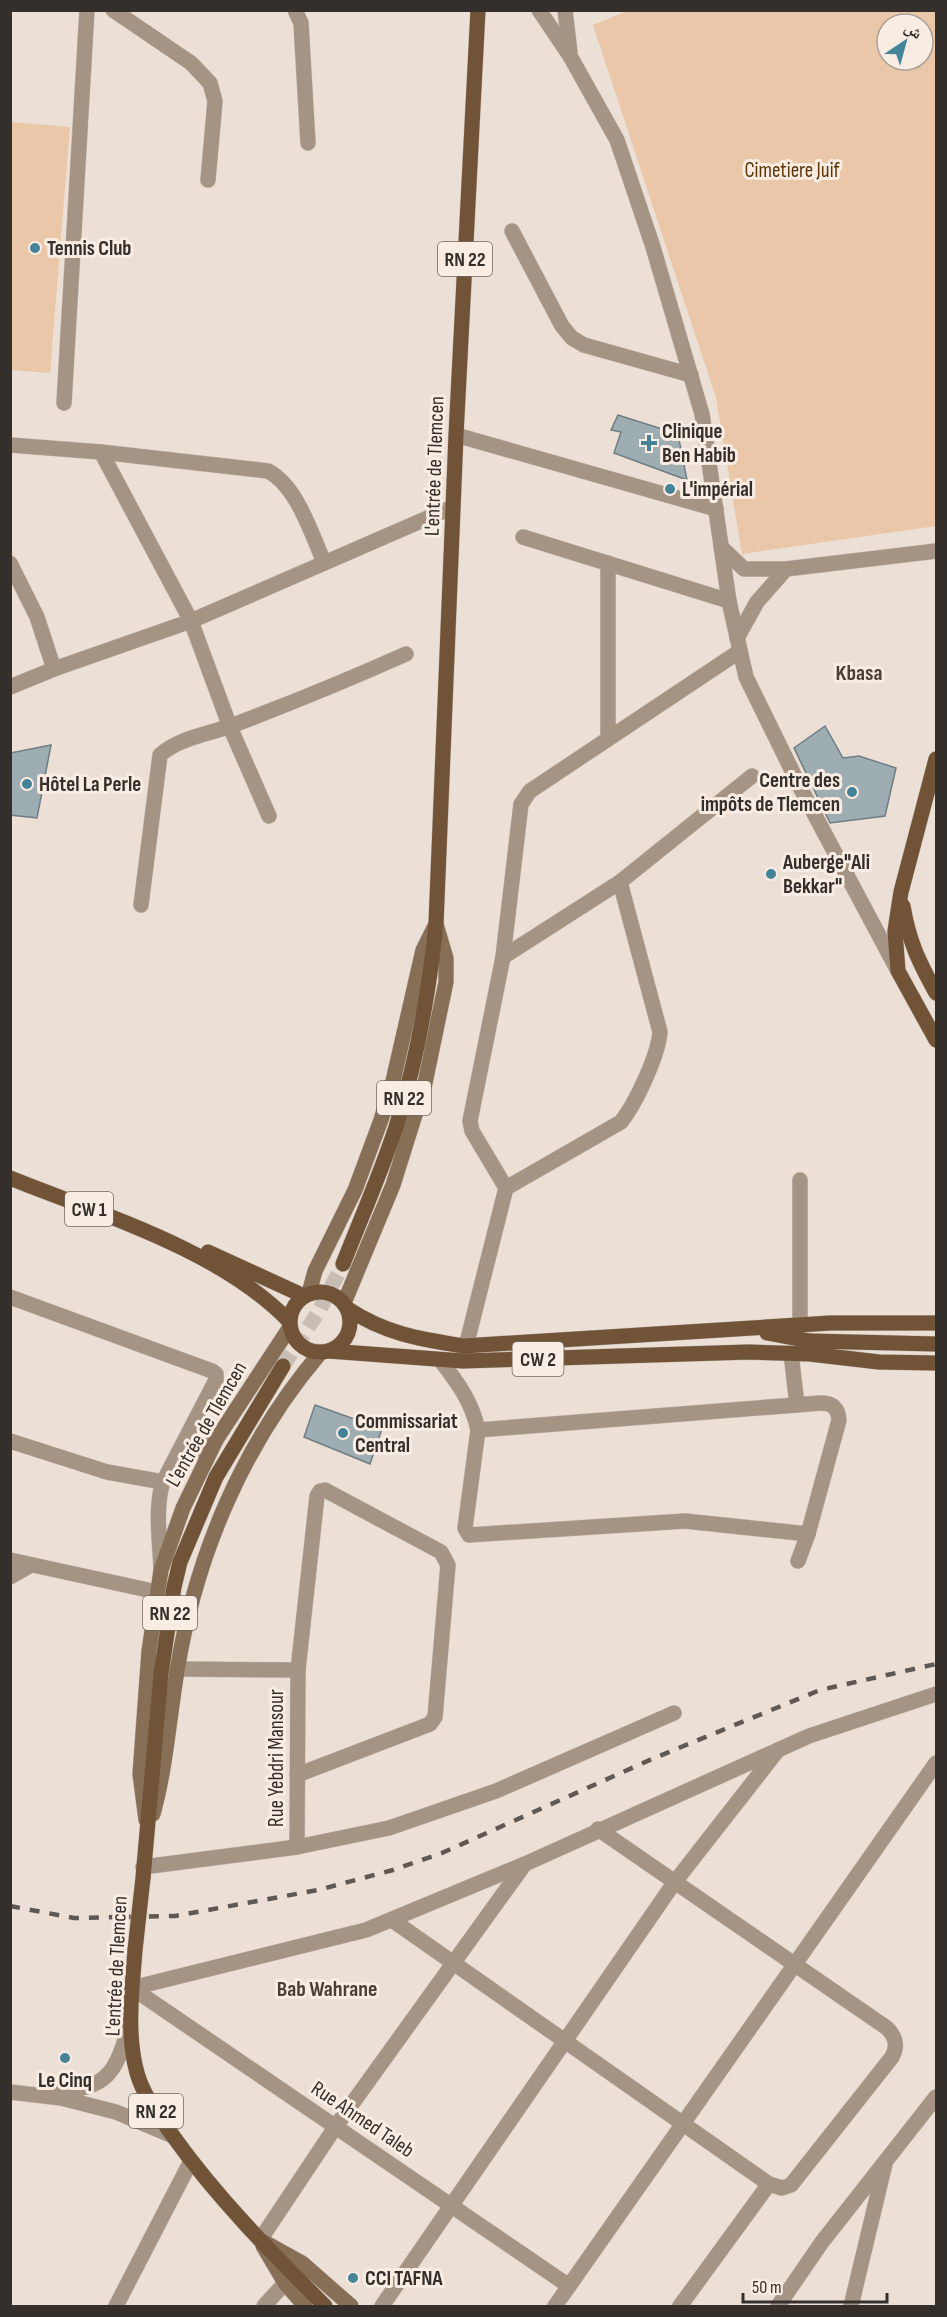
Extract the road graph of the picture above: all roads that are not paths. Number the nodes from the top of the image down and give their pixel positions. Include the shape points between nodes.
1 (87, 10) edge
2 (113, 10) edge
3 (295, 10) edge
4 (478, 10) edge
5 (538, 10) edge
6 (552, 10) edge
7 (565, 10) edge
8 (570, 56) junction
9 (308, 143) dead end
10 (208, 180) dead end
11 (513, 231) dead end
12 (691, 375) junction
13 (63, 403) dead end
14 (456, 435) junction
15 (10, 446) edge
16 (101, 452) junction
17 (453, 507) junction
18 (716, 509) junction
19 (524, 537) dead end
20 (722, 547) junction
21 (936, 551) edge
22 (10, 562) edge
23 (324, 562) junction
24 (608, 563) junction
25 (786, 569) junction
26 (729, 601) junction
27 (191, 621) junction
28 (739, 645) junction
29 (406, 654) dead end
30 (54, 669) junction
31 (10, 687) edge
32 (230, 727) junction
33 (608, 739) junction
34 (935, 766) edge
35 (752, 776) dead end
36 (269, 816) dead end
37 (620, 882) junction
38 (901, 892) junction
39 (141, 905) dead end
40 (436, 924) junction
41 (503, 957) junction
42 (898, 971) junction
43 (936, 993) edge
44 (936, 1041) edge
45 (10, 1178) edge
46 (800, 1180) dead end
47 (506, 1188) junction
48 (168, 1241) junction
49 (343, 1264) tunnel mouth
50 (307, 1294) junction
51 (10, 1297) edge
52 (346, 1306) junction
53 (936, 1323) edge
54 (290, 1324) junction
55 (800, 1325) junction
56 (747, 1329) junction
57 (810, 1341) junction
58 (936, 1344) edge
59 (325, 1351) junction
60 (749, 1352) junction
61 (470, 1353) junction
62 (791, 1353) junction
63 (441, 1360) junction
64 (936, 1363) edge
65 (283, 1366) tunnel mouth
66 (797, 1406) junction
67 (478, 1430) junction
68 (216, 1440) junction
69 (10, 1441) edge
70 (163, 1482) junction
71 (808, 1534) junction
72 (10, 1560) edge
73 (798, 1561) dead end
74 (31, 1565) junction
75 (160, 1570) junction
76 (10, 1577) edge
77 (157, 1592) junction
78 (177, 1669) junction
79 (298, 1670) junction
80 (936, 1695) edge
81 (674, 1713) dead end
82 (780, 1748) junction
83 (936, 1763) edge
84 (297, 1775) junction
85 (598, 1829) junction
86 (148, 1832) junction
87 (297, 1847) junction
88 (525, 1864) junction
89 (143, 1873) junction
90 (674, 1882) junction
91 (392, 1920) junction
92 (453, 1963) junction
93 (795, 1965) junction
94 (132, 1988) junction
95 (130, 2024) junction
96 (564, 2041) junction
97 (10, 2092) edge
98 (35, 2094) junction
99 (935, 2102) edge
100 (683, 2124) junction
101 (336, 2126) junction
102 (174, 2136) junction
103 (886, 2159) junction
104 (191, 2161) junction
105 (769, 2184) junction
106 (452, 2205) junction
107 (260, 2240) junction
108 (285, 2283) junction
109 (569, 2286) junction
110 (116, 2307) edge
111 (264, 2307) edge
112 (305, 2307) edge
113 (325, 2307) edge
114 (351, 2307) edge
115 (382, 2307) edge
116 (555, 2307) edge
117 (680, 2307) edge
118 (778, 2307) edge
119 (851, 2307) edge

1 - 13 street
2 - 10 street via 191,63 210,83 215,101
3 - 9 street via 301,23
4 - 14 main road, L'entrée de Tlemcen / RN 22
5 - 8 street
6 - 8 street
7 - 8 street
8 - 12 street via 617,140
11 - 12 street via 572,338 584,345
12 - 18 street via 702,414
14 - 17 main road, L'entrée de Tlemcen / RN 22
14 - 18 street
15 - 16 street
16 - 23 street via 268,471 289,487
16 - 27 street
17 - 23 street
17 - 40 main road, L'entrée de Tlemcen / RN 22
18 - 20 street
19 - 24 street
20 - 25 street via 744,569
20 - 26 street
21 - 25 street
22 - 30 street via 37,617
23 - 27 street
24 - 26 street
24 - 33 street
25 - 28 street via 757,602
26 - 28 street
27 - 30 street
27 - 32 street
28 - 33 street
28 - 42 street via 746,677
29 - 32 street
30 - 31 street
32 - 36 street
32 - 39 street via 171,745 160,755
33 - 41 street via 530,791 520,804
34 - 38 main road
35 - 37 street
37 - 41 street
37 - 47 street via 660,1032 659,1044 632,1109 621,1122
38 - 42 main road via 895,931
38 - 43 main road via 915,954
40 - 49 main road, L'entrée de Tlemcen / RN 22 via 427,1002 413,1065 386,1155
40 - 50 main road, L'entrée de Tlemcen via 423,950 381,1120 355,1190
40 - 52 main road, L'entrée de Tlemcen via 446,958 447,981 425,1083 393,1185
41 - 47 street via 470,1121
42 - 44 main road
45 - 48 main road, CW 1
46 - 55 street
47 - 61 street via 475,1312
48 - 50 main road via 223,1258
48 - 54 main road, CW 1 via 250,1287
50 - 52 main road via 332,1293
50 - 54 main road via 291,1311
51 - 70 street via 216,1374
52 - 59 main road via 350,1330 338,1346
52 - 61 main road, CW 2 via 389,1331
53 - 55 main road
54 - 59 main road via 297,1342 304,1348
54 - 68 main road, L'entrée de Tlemcen
55 - 56 main road
56 - 57 main road
56 - 61 main road, CW 2
57 - 58 main road
57 - 60 main road
59 - 63 main road, CW 2
59 - 78 main road, L'entrée de Tlemcen via 301,1376 272,1418 226,1502 209,1544
60 - 61 main road, CW 2
60 - 62 main road
61 - 63 main road, CW 2
62 - 64 main road
62 - 66 street
63 - 67 street via 466,1395
65 - 86 main road, L'entrée de Tlemcen / RN 22 via 222,1466 180,1562 161,1674
66 - 67 street
66 - 71 street via 827,1403 836,1409 839,1420
67 - 71 street via 465,1528 472,1536 685,1521
68 - 70 street via 188,1456
68 - 75 main road, L'entrée de Tlemcen via 183,1508
69 - 70 street via 107,1472
70 - 75 street
71 - 73 street
72 - 74 street
74 - 76 street
74 - 77 street
75 - 77 main road, L'entrée de Tlemcen
77 - 86 main road, L'entrée de Tlemcen via 140,1774
78 - 79 street, Rue Yebdri Mansour
78 - 86 main road, L'entrée de Tlemcen via 163,1771
79 - 84 street, Rue Yebdri Mansour
79 - 84 street via 320,1491 326,1490 446,1558 435,1718 430,1724
80 - 82 street
81 - 87 street via 496,1791 389,1828
82 - 85 street
82 - 90 street
83 - 93 street
84 - 87 street, Rue Yebdri Mansour
85 - 88 street
85 - 90 street
86 - 89 main road, L'entrée de Tlemcen / RN 22
87 - 89 street, Rue Yebdri Mansour
88 - 91 street
88 - 92 street
89 - 94 main road, L'entrée de Tlemcen / RN 22, bridge
90 - 93 street
90 - 96 street
91 - 92 street
91 - 94 street via 344,1936
92 - 96 street
92 - 101 street
93 - 100 street
93 - 105 street via 887,2028 896,2045 892,2057 794,2182 782,2188
94 - 95 main road, L'entrée de Tlemcen / RN 22
94 - 101 street, Rue Ahmed Taleb
95 - 98 street via 115,2067 98,2083 75,2091
95 - 102 main road, L'entrée de Tlemcen / RN 22 via 144,2092
96 - 100 street
96 - 106 street
97 - 98 street
98 - 102 street via 116,2112
99 - 103 street
100 - 105 street
100 - 109 street
101 - 106 street, Rue Ahmed Taleb
101 - 107 street
102 - 104 main road, L'entrée de Tlemcen / RN 22
103 - 118 street
103 - 119 street
104 - 107 main road, L'entrée de Tlemcen / RN 22
104 - 110 street
105 - 117 street
106 - 109 street, Rue Ahmed Taleb
106 - 115 street
107 - 108 main road, L'entrée de Tlemcen
107 - 113 main road, L'entrée de Tlemcen / RN 22
107 - 114 main road, L'entrée de Tlemcen via 302,2264
108 - 111 street
108 - 112 main road, L'entrée de Tlemcen
109 - 116 street

